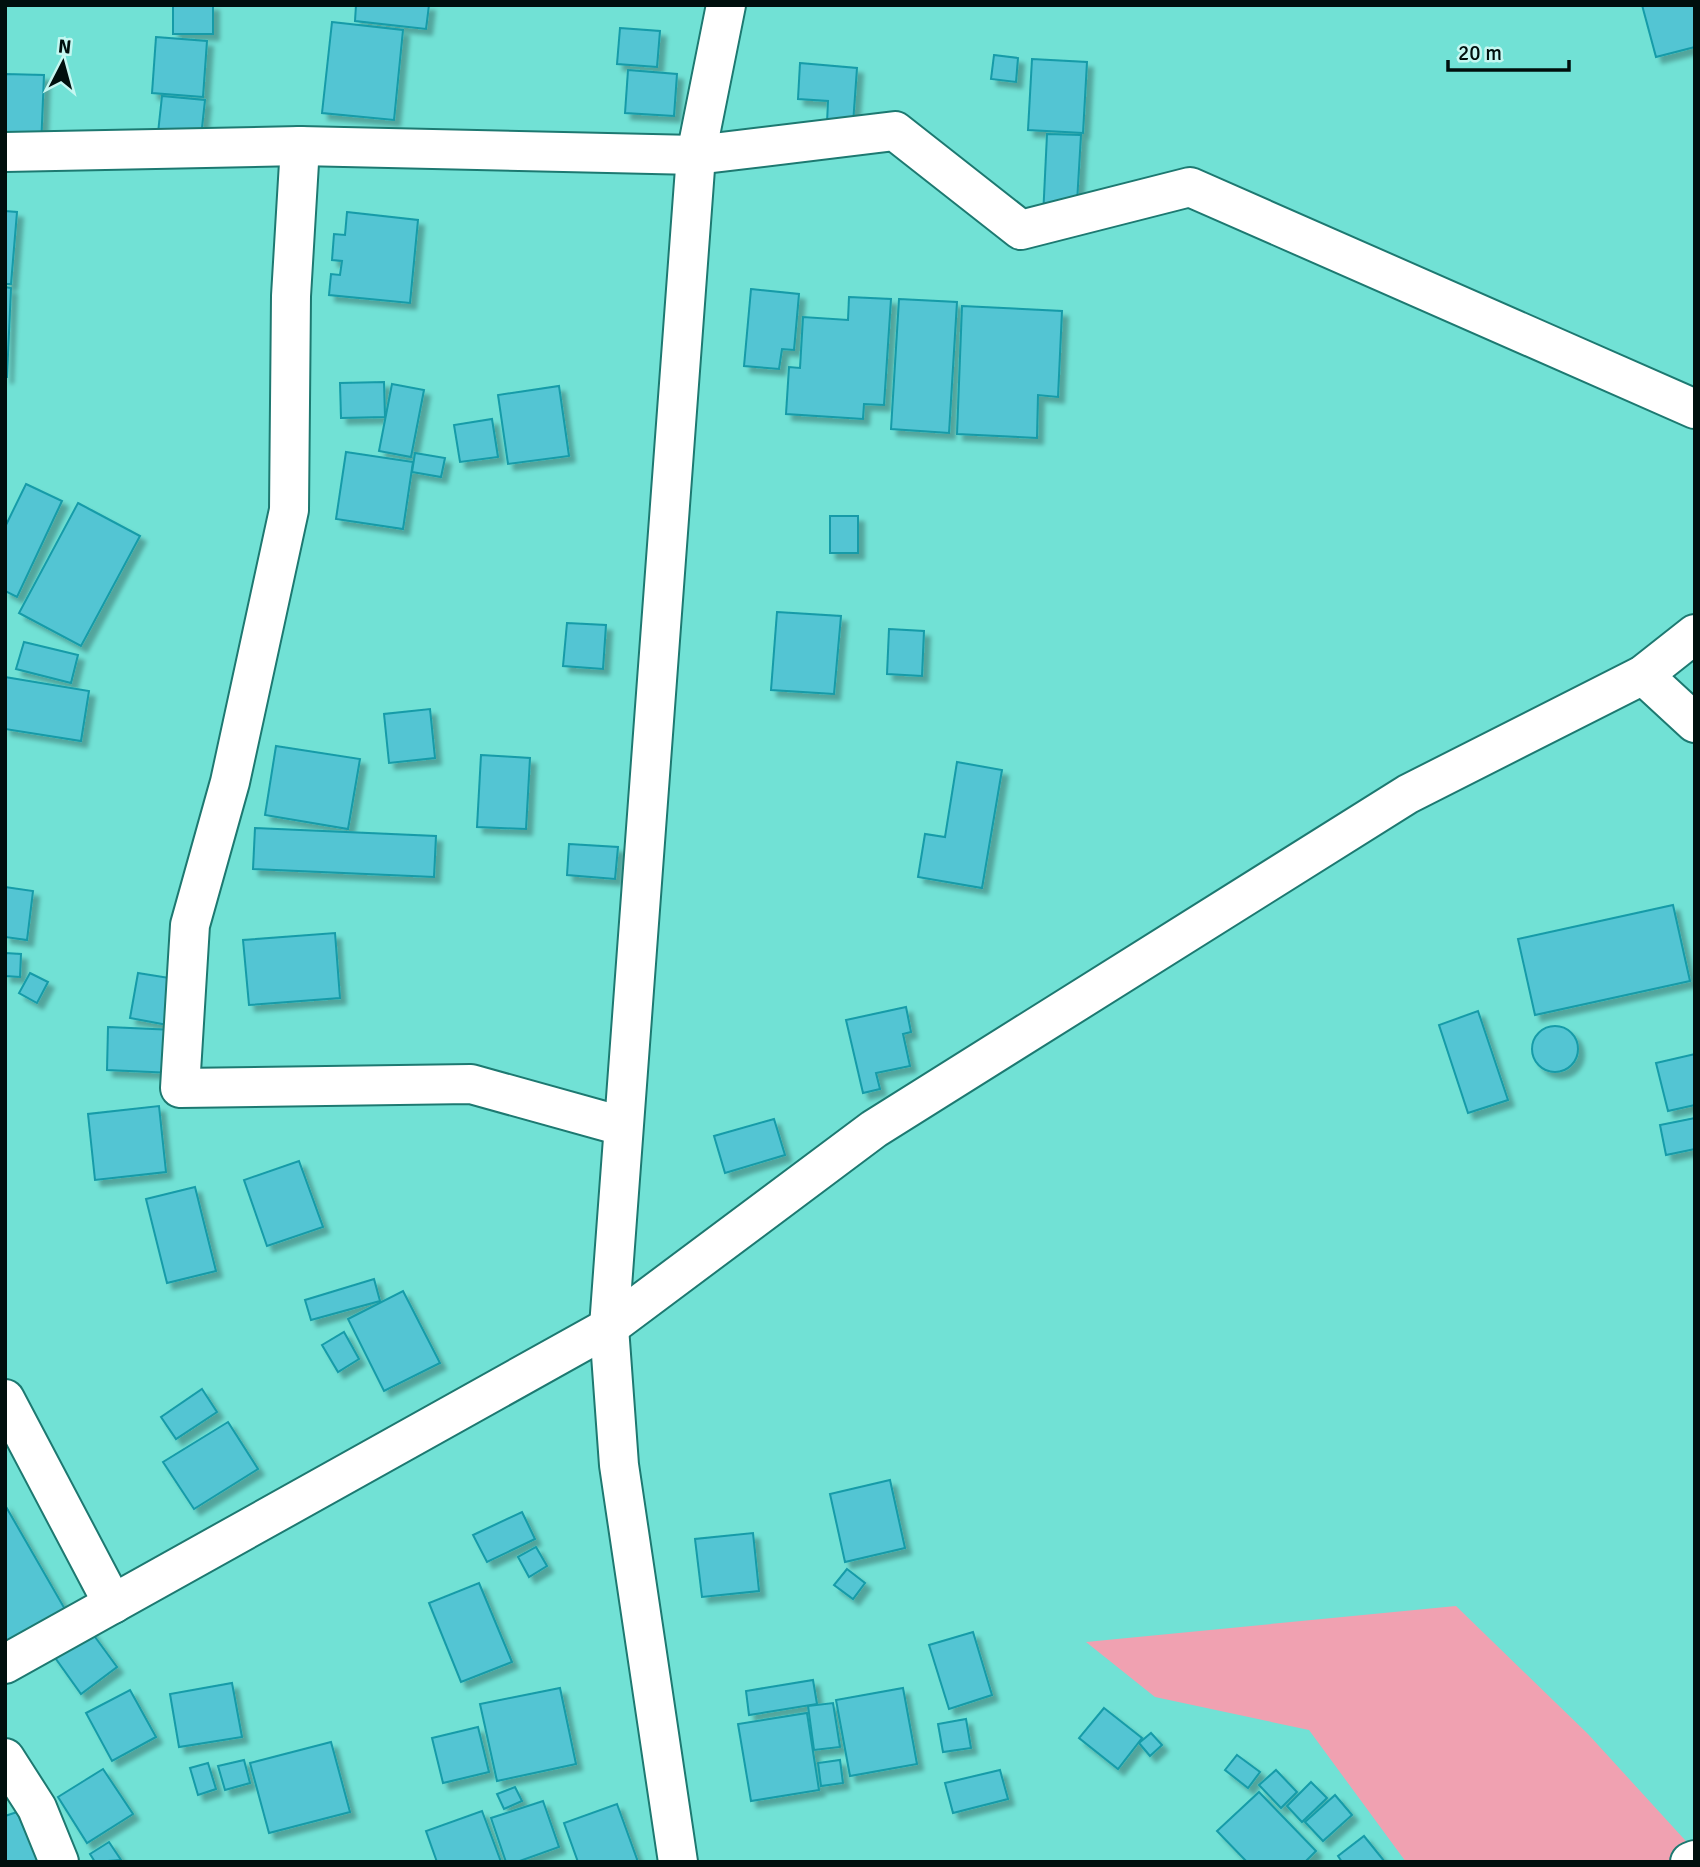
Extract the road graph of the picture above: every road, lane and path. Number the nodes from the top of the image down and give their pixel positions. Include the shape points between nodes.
1 (726, 5) edge
2 (300, 146) junction
3 (5, 152) edge
4 (696, 155) junction
5 (1695, 409) edge
6 (1695, 634) edge
7 (1643, 675) junction
8 (1695, 723) edge
9 (622, 1126) junction
10 (609, 1327) junction
11 (5, 1399) edge
12 (113, 1604) junction
13 (5, 1664) edge
14 (5, 1758) edge
15 (59, 1862) edge
16 (678, 1862) edge

1 - 4 street
2 - 3 street
2 - 4 street
2 - 9 street via 291,296 289,510 230,782 190,925 180,1088 471,1084
4 - 5 street via 895,131 1021,230 1190,187
4 - 9 street
6 - 7 street
7 - 8 street
7 - 10 street via 1408,794 874,1129
9 - 10 street
10 - 12 street
10 - 16 street via 619,1465
11 - 12 street
12 - 13 street
14 - 15 street via 37,1808

